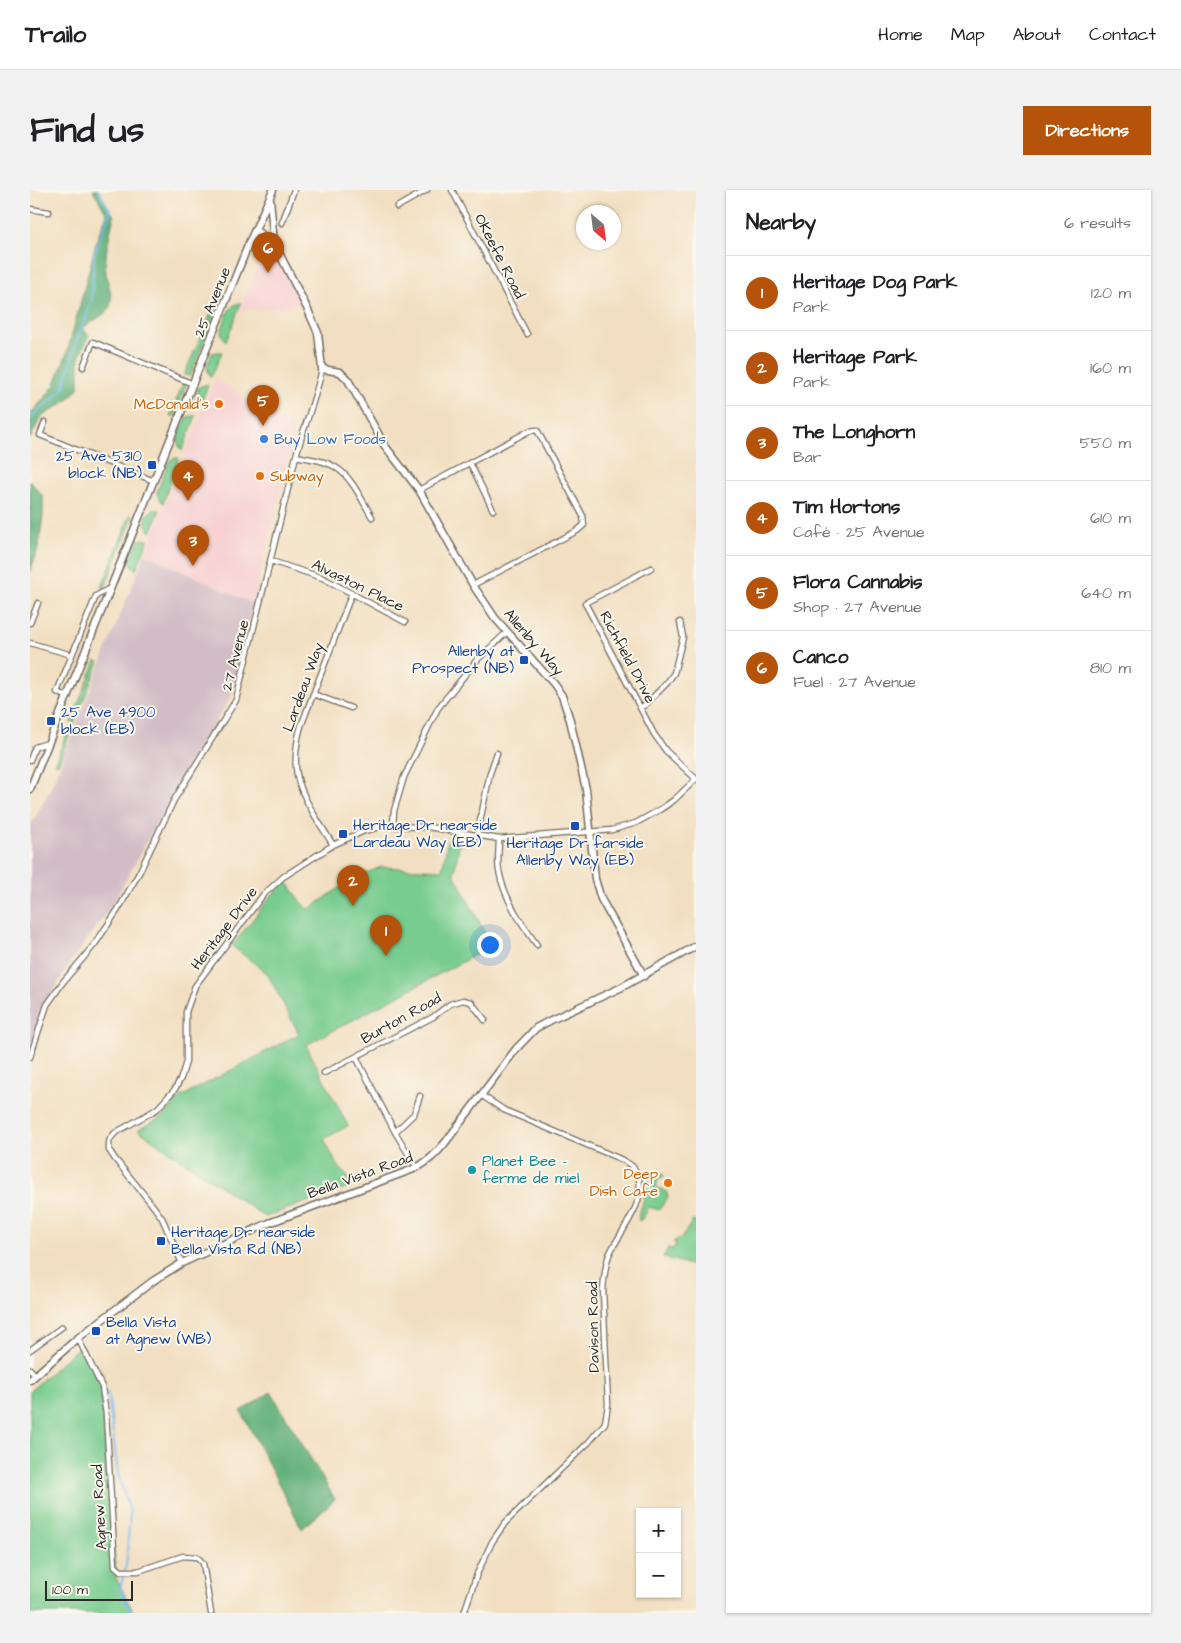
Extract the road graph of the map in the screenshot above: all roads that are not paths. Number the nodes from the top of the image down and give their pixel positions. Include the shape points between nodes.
1 (273, 190) edge
2 (294, 190) edge
3 (427, 190) edge
4 (452, 190) edge
5 (270, 198) junction
6 (397, 207) dead end
7 (30, 208) edge
8 (49, 212) dead end
9 (282, 222) dead end
10 (255, 230) junction
11 (274, 243) junction
12 (526, 334) dead end
13 (83, 366) dead end
14 (322, 368) junction
15 (193, 384) junction
16 (45, 422) dead end
17 (296, 456) junction
18 (470, 462) junction
19 (154, 482) junction
20 (419, 490) junction
21 (492, 510) dead end
22 (372, 517) dead end
23 (271, 561) junction
24 (651, 568) dead end
25 (473, 585) junction
26 (112, 588) junction
27 (352, 593) junction
28 (38, 603) dead end
29 (405, 622) dead end
30 (680, 622) dead end
31 (30, 623) edge
32 (507, 632) junction
33 (30, 643) edge
34 (72, 655) junction
35 (313, 694) junction
36 (68, 697) junction
37 (641, 707) junction
38 (351, 708) dead end
39 (50, 742) junction
40 (497, 753) dead end
41 (30, 760) edge
42 (696, 779) edge
43 (30, 789) edge
44 (393, 826) junction
45 (591, 832) junction
46 (477, 836) junction
47 (499, 839) junction
48 (333, 845) junction
49 (537, 945) dead end
50 (696, 946) edge
51 (644, 976) junction
52 (485, 1020) dead end
53 (30, 1057) edge
54 (356, 1057) junction
55 (324, 1073) dead end
56 (481, 1095) junction
57 (420, 1096) dead end
58 (395, 1132) junction
59 (418, 1168) junction
60 (182, 1263) junction
61 (62, 1327) dead end
62 (78, 1338) junction
63 (30, 1350) edge
64 (30, 1369) edge
65 (33, 1378) edge
66 (211, 1613) edge
67 (464, 1613) edge

1 - 5 street, 25 Avenue
2 - 9 street
3 - 6 street
4 - 12 street, OKeefe Road
5 - 10 street, 25 Avenue
5 - 11 street
7 - 8 street
10 - 11 street, 27 Avenue
10 - 15 street, 25 Avenue
11 - 14 street, 27 Avenue via 318,333
13 - 15 street via 93,342
14 - 17 street, 27 Avenue
14 - 20 street, Allenby Way via 340,372 348,380 385,446
15 - 19 street, 25 Avenue
16 - 19 street via 40,435
17 - 22 street via 323,462 345,475
17 - 23 street, 27 Avenue
18 - 20 street
18 - 21 street
18 - 25 street via 528,431 537,430 583,516 584,525 577,532
19 - 26 street, 25 Avenue
20 - 25 street, Allenby Way
23 - 27 street, Alvaston Place via 323,578
23 - 53 street, 27 Avenue via 236,700 174,800 140,873 116,914 54,993
24 - 37 street, Richfield Drive via 585,603
25 - 32 street, Allenby Way
26 - 34 street via 96,596
26 - 36 street, 25 Avenue
27 - 29 street, Alvaston Place
27 - 35 street, Lardeau Way
28 - 31 street
30 - 37 street via 683,637 674,673
32 - 44 street via 477,660 438,708 404,778
32 - 45 street, Allenby Way via 562,696 586,789
33 - 34 street
34 - 36 street via 57,692
35 - 38 street
35 - 48 street, Lardeau Way via 300,726 296,770 305,796
36 - 39 street, 25 Avenue
37 - 42 street, Richfield Drive via 666,752
39 - 41 street via 35,747
39 - 43 street, 25 Avenue
40 - 46 street
42 - 45 street, Heritage Drive via 674,800 636,822 612,830
44 - 46 street, Heritage Drive via 428,827
44 - 48 street, Heritage Drive via 364,831
45 - 47 street, Heritage Drive
45 - 51 street, Allenby Way via 595,879 601,899
46 - 47 street, Heritage Drive
47 - 49 street via 498,869 504,889 522,925
48 - 60 street, Heritage Drive via 283,877 263,895 195,986 186,1012 186,1062 181,1078 157,1108 110,1139 112,1155 162,1218
50 - 51 street, Bella Vista Road
51 - 56 street, Bella Vista Road via 536,1028
52 - 54 street, Burton Road via 471,1002 463,1000 450,1004 433,1017
54 - 55 street, Burton Road
54 - 58 street
56 - 59 street, Bella Vista Road via 434,1156
56 - 67 street, Davison Road via 504,1110 631,1165 638,1176 640,1189 638,1203 609,1256 605,1272 608,1405 605,1423 505,1523 477,1574
57 - 58 street via 414,1114
58 - 59 street
59 - 60 street, Bella Vista Road via 269,1223
60 - 62 street, Bella Vista Road
61 - 63 street
62 - 65 street, Bella Vista Road
62 - 66 street, Agnew Road via 102,1387 115,1566 121,1571 138,1571 183,1556 197,1557 203,1563
64 - 65 street

